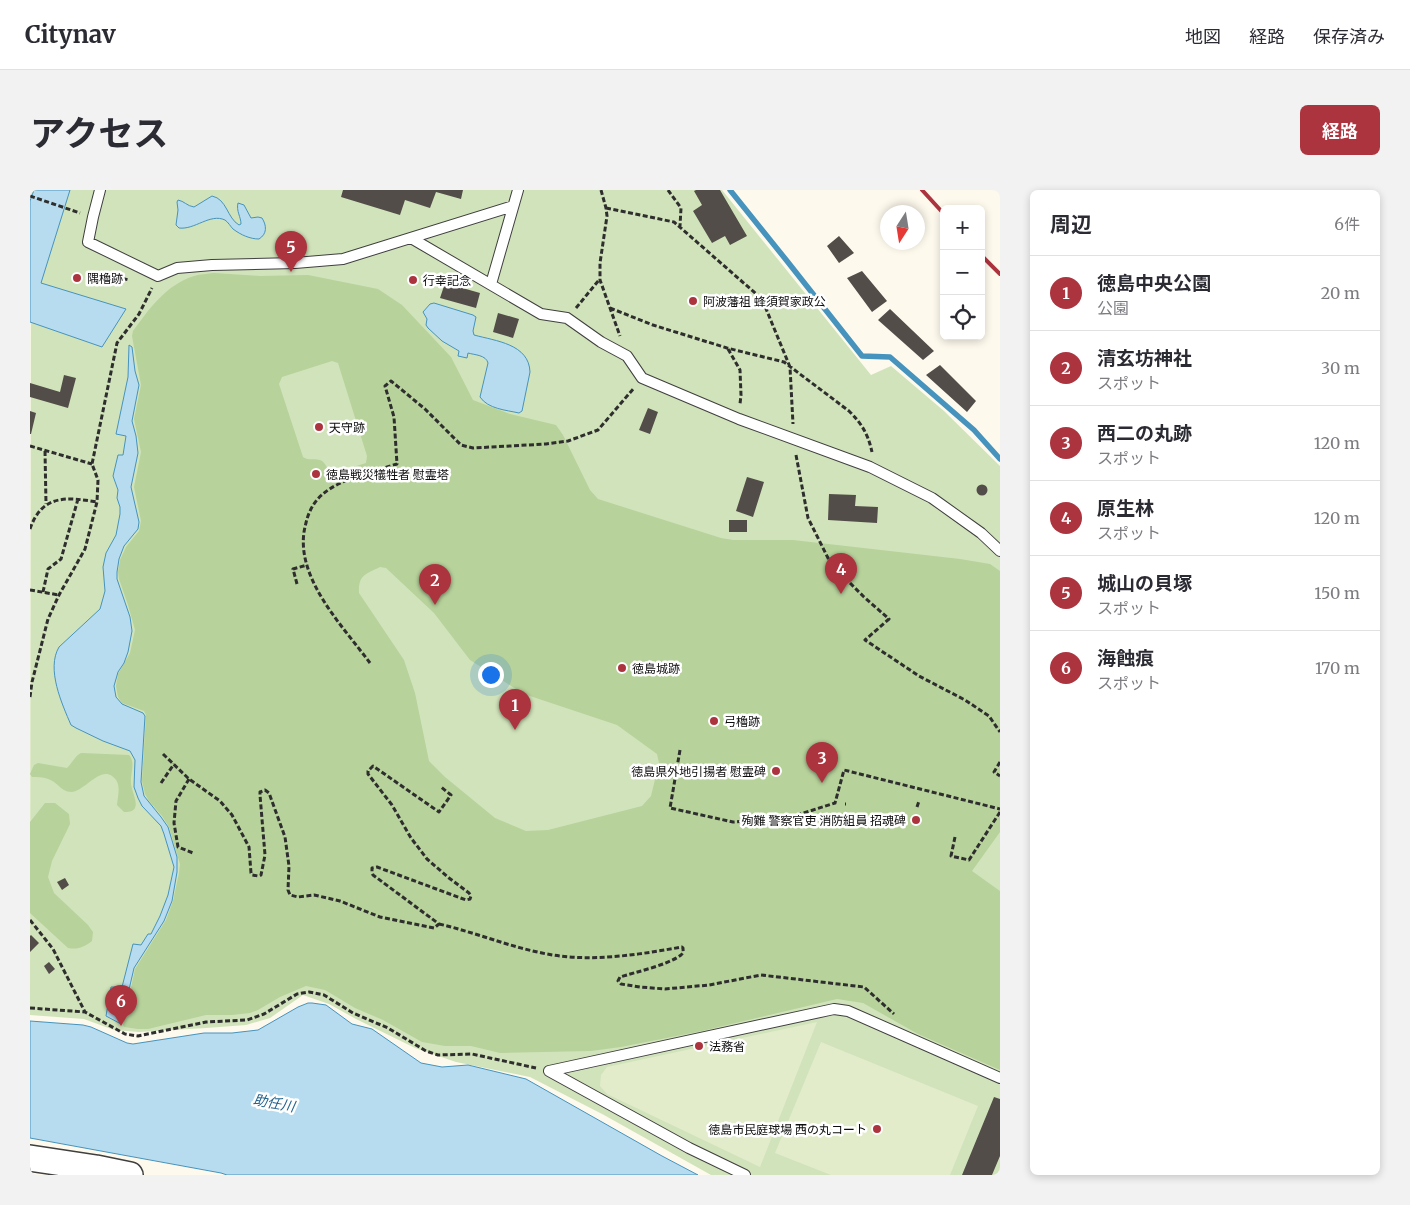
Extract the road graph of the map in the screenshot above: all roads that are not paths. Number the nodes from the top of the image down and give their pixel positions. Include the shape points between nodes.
1 (100, 190) edge
2 (518, 190) edge
3 (513, 206) junction
4 (411, 238) junction
5 (491, 284) junction
6 (1000, 551) edge
7 (1000, 1078) edge
8 (30, 1158) edge
9 (130, 1175) edge
10 (744, 1175) edge

1 - 4 lane via 88,242 158,276 177,268 342,259
2 - 3 lane
3 - 4 lane
3 - 5 lane
4 - 5 lane
5 - 6 lane via 541,314 567,318 627,356 642,378 739,419 870,468 932,498 981,533
7 - 10 lane via 848,1011 834,1009 549,1071
8 - 9 street

